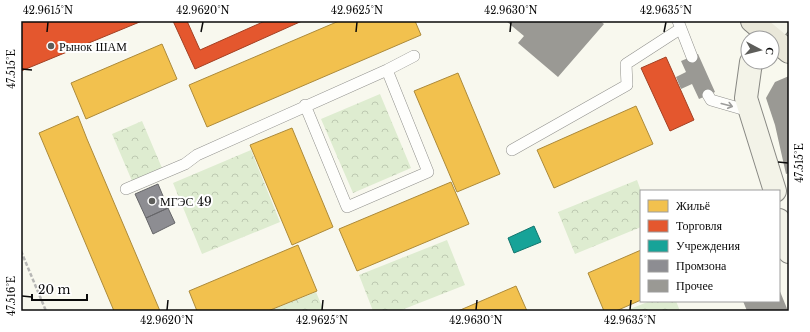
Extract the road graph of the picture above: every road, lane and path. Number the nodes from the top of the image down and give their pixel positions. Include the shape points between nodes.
1 (679, 25) edge
2 (780, 43) edge
3 (789, 52) edge
4 (414, 56) dead end
5 (692, 56) dead end
6 (387, 70) junction
7 (747, 70) edge
8 (750, 70) edge
9 (708, 95) dead end
10 (305, 105) junction
11 (747, 110) junction
12 (512, 150) dead end
13 (126, 189) dead end
14 (770, 190) edge
15 (775, 190) edge
16 (780, 207) edge
17 (780, 223) edge
18 (789, 235) edge
19 (21, 251) edge
20 (789, 252) edge
21 (46, 311) edge

1 - 5 lane
1 - 12 lane via 626,64 627,85
2 - 3 main road
4 - 6 lane
6 - 10 lane
6 - 10 lane via 428,172 347,207
7 - 11 main road via 744,97
8 - 11 main road
9 -> 11 lane via 711,100
10 - 13 lane via 197,155 185,164
11 - 14 main road
11 - 15 main road
16 - 18 main road
17 - 20 main road
19 - 21 path

